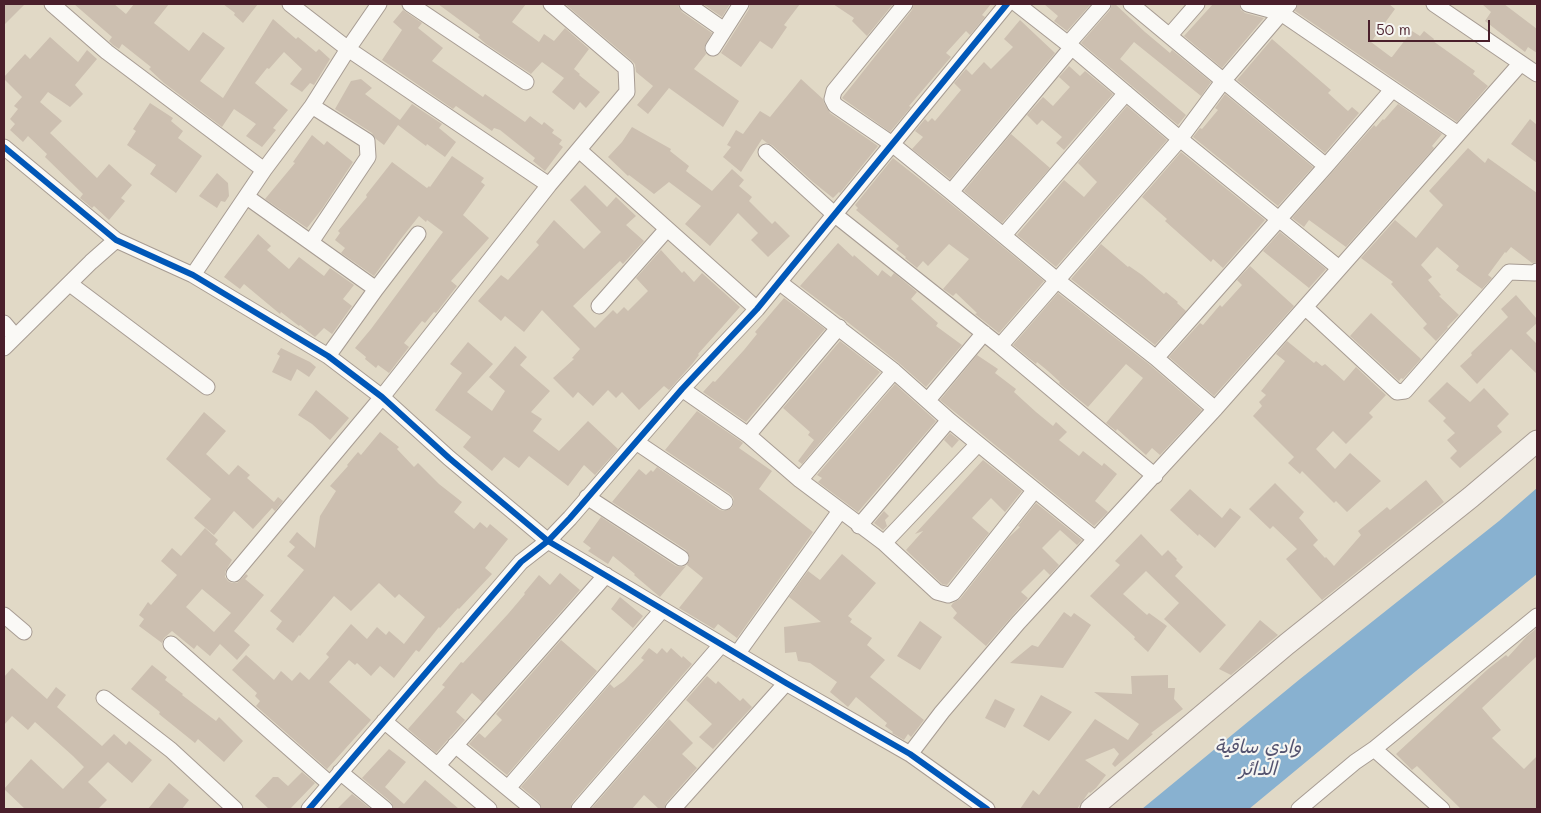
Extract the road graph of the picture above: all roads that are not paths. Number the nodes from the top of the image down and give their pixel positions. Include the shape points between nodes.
1 (52, 4) edge
2 (290, 4) edge
3 (379, 4) edge
4 (410, 4) edge
5 (550, 4) edge
6 (687, 4) edge
7 (741, 4) edge
8 (905, 4) edge
9 (1007, 4) edge
10 (1017, 4) edge
11 (1103, 4) edge
12 (1131, 4) edge
13 (1197, 4) edge
14 (1248, 4) edge
15 (1434, 4) edge
16 (1285, 8) edge
17 (724, 30) junction
18 (1170, 35) junction
19 (1070, 46) junction
20 (713, 48) dead end
21 (348, 49) junction
22 (1521, 63) junction
23 (1537, 74) edge
24 (1224, 80) junction
25 (526, 82) dead end
26 (1392, 90) junction
27 (1126, 93) junction
28 (312, 106) junction
29 (1458, 134) junction
30 (1180, 139) junction
31 (892, 144) junction
32 (4, 148) edge
33 (579, 150) junction
34 (766, 152) dead end
35 (1326, 166) junction
36 (264, 170) junction
37 (549, 185) junction
38 (951, 192) junction
39 (247, 197) junction
40 (834, 214) junction
41 (1279, 219) junction
42 (667, 228) junction
43 (418, 234) dead end
44 (1004, 235) junction
45 (116, 240) junction
46 (311, 242) junction
47 (1339, 268) junction
48 (1537, 273) edge
49 (193, 275) junction
50 (779, 282) junction
51 (1058, 282) junction
52 (70, 284) junction
53 (376, 289) junction
54 (599, 306) dead end
55 (757, 308) junction
56 (1306, 308) junction
57 (4, 323) edge
58 (839, 327) junction
59 (984, 333) junction
60 (15, 336) junction
61 (1000, 346) junction
62 (4, 348) edge
63 (328, 356) junction
64 (1156, 358) junction
65 (894, 371) junction
66 (207, 387) dead end
67 (682, 389) junction
68 (382, 397) junction
69 (928, 400) junction
70 (1215, 409) junction
71 (950, 420) junction
72 (748, 436) junction
73 (1537, 441) edge
74 (636, 442) junction
75 (978, 444) junction
76 (1155, 476) junction
77 (800, 480) junction
78 (1034, 491) junction
79 (587, 497) junction
80 (725, 502) dead end
81 (840, 511) junction
82 (859, 526) junction
83 (1094, 538) junction
84 (548, 541) junction
85 (884, 543) junction
86 (681, 558) dead end
87 (234, 574) dead end
88 (606, 576) junction
89 (662, 610) junction
90 (4, 615) edge
91 (1537, 616) edge
92 (24, 632) dead end
93 (171, 644) dead end
94 (721, 644) junction
95 (737, 654) junction
96 (786, 683) junction
97 (104, 698) dead end
98 (384, 721) junction
99 (455, 746) junction
100 (1374, 749) junction
101 (910, 754) junction
102 (438, 765) junction
103 (340, 772) junction
104 (330, 784) junction
105 (508, 788) junction
106 (235, 809) edge
107 (309, 809) edge
108 (385, 809) edge
109 (489, 809) edge
110 (533, 809) edge
111 (579, 809) edge
112 (673, 809) edge
113 (987, 809) edge
114 (1091, 809) edge
115 (1299, 809) edge
116 (1442, 809) edge

1 - 36 street via 107,52
2 - 21 street
3 - 21 street
4 - 25 street
5 - 33 street via 626,68 627,92
6 - 17 street
7 - 17 street
8 - 31 street via 832,95 836,105
9 - 31 street
10 - 19 street
11 - 19 street
12 - 18 street
13 - 18 street
14 - 16 street
15 - 22 street
16 - 24 street
16 - 26 street
17 - 20 street
18 - 24 street
19 - 27 street
19 - 38 street
21 - 28 street
21 - 37 street
22 - 23 street
22 - 29 street
24 - 30 street
24 - 35 street
26 - 29 street
26 - 35 street
27 - 30 street
27 - 44 street
28 - 36 street
28 - 46 street via 367,142 368,157
29 - 47 street
30 - 41 street
30 - 51 street
31 - 38 street
31 - 40 street
32 - 45 street
33 - 37 street
33 - 42 street
34 - 40 street
35 - 41 street
36 - 39 street
37 - 68 street
38 - 44 street
39 - 46 street
39 - 49 street
40 - 50 street
40 - 59 street
41 - 47 street
41 - 64 street
42 - 54 street
42 - 55 street
43 - 53 street
44 - 51 street
45 - 49 street
45 - 52 street
46 - 53 street
47 - 56 street
48 - 56 street via 1509,272 1406,391 1397,392
49 - 63 street
50 - 55 street
50 - 58 street
51 - 61 street
51 - 64 street
52 - 60 street
52 - 66 street
53 - 63 street
55 - 67 street
56 - 70 street
57 - 60 street
58 - 65 street
58 - 72 street
59 - 61 street
59 - 69 street
60 - 62 street
61 - 76 street
63 - 68 street
64 - 70 street
65 - 69 street
65 - 77 street
67 - 72 street
67 - 74 street
68 - 84 street
68 - 87 street
69 - 71 street
70 - 76 street
71 - 75 street
71 - 82 street
72 - 77 street
73 - 114 street via 1287,644
74 - 79 street
74 - 80 street
75 - 78 street
75 - 85 street
76 - 83 street
77 - 81 street
78 - 83 street
78 - 85 street via 953,593 948,595 937,592
79 - 84 street
79 - 86 street
81 - 82 street
81 - 95 street
82 - 85 street
83 - 101 street via 942,712
84 - 88 street
84 - 98 street via 521,562
88 - 89 street
88 - 99 street
89 - 94 street
89 - 105 street
90 - 92 street
91 - 100 street
93 - 104 street
94 - 95 street
94 - 111 street
95 - 96 street
96 - 101 street
96 - 112 street
97 - 106 street via 171,750
98 - 102 street
98 - 103 street
99 - 102 street
99 - 105 street
100 - 115 street
100 - 116 street
101 - 113 street
102 - 109 street
103 - 104 street
103 - 108 street
104 - 107 street
105 - 110 street

